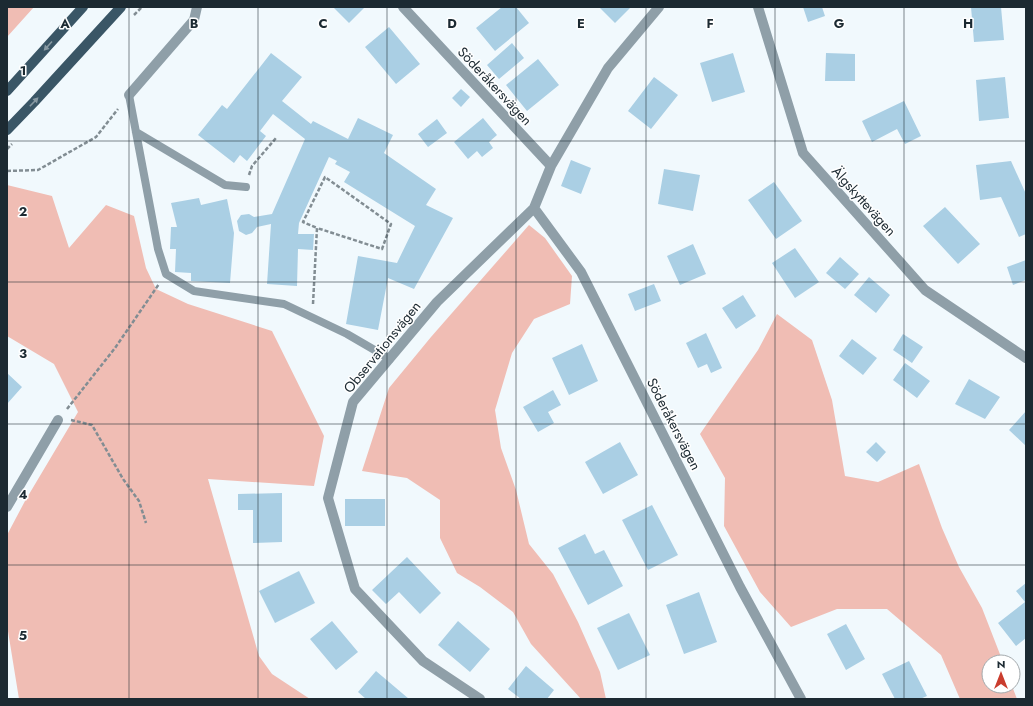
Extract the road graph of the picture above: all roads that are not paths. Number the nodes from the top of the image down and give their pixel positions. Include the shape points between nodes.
1 (83, 7) edge
2 (121, 7) edge
3 (197, 7) edge
4 (402, 7) edge
5 (659, 7) edge
6 (758, 7) edge
7 (7, 91) edge
8 (129, 95) joint
9 (7, 130) edge
10 (136, 132) junction
11 (551, 166) junction
12 (246, 187) road end
13 (534, 208) junction
14 (1026, 358) edge
15 (390, 359) junction
16 (58, 420) road end
17 (7, 507) edge
18 (480, 699) edge
19 (801, 699) edge

1 -> 7 main road
9 -> 2 main road
3 - 8 street via 194,20
4 - 11 street, Söderåkersvägen
5 - 11 street via 608,68
6 - 14 street, Älgskyttevägen via 803,153 925,290
8 - 10 lane
10 - 12 lane via 225,185
10 - 15 lane via 158,249 166,274 194,291 284,304
11 - 13 street
13 - 15 street, Observationsvägen via 437,302
13 - 19 street, Söderåkersvägen via 582,272 737,580
15 - 18 street, Observationsvägen via 353,402 328,498 355,589 423,661
16 - 17 street

